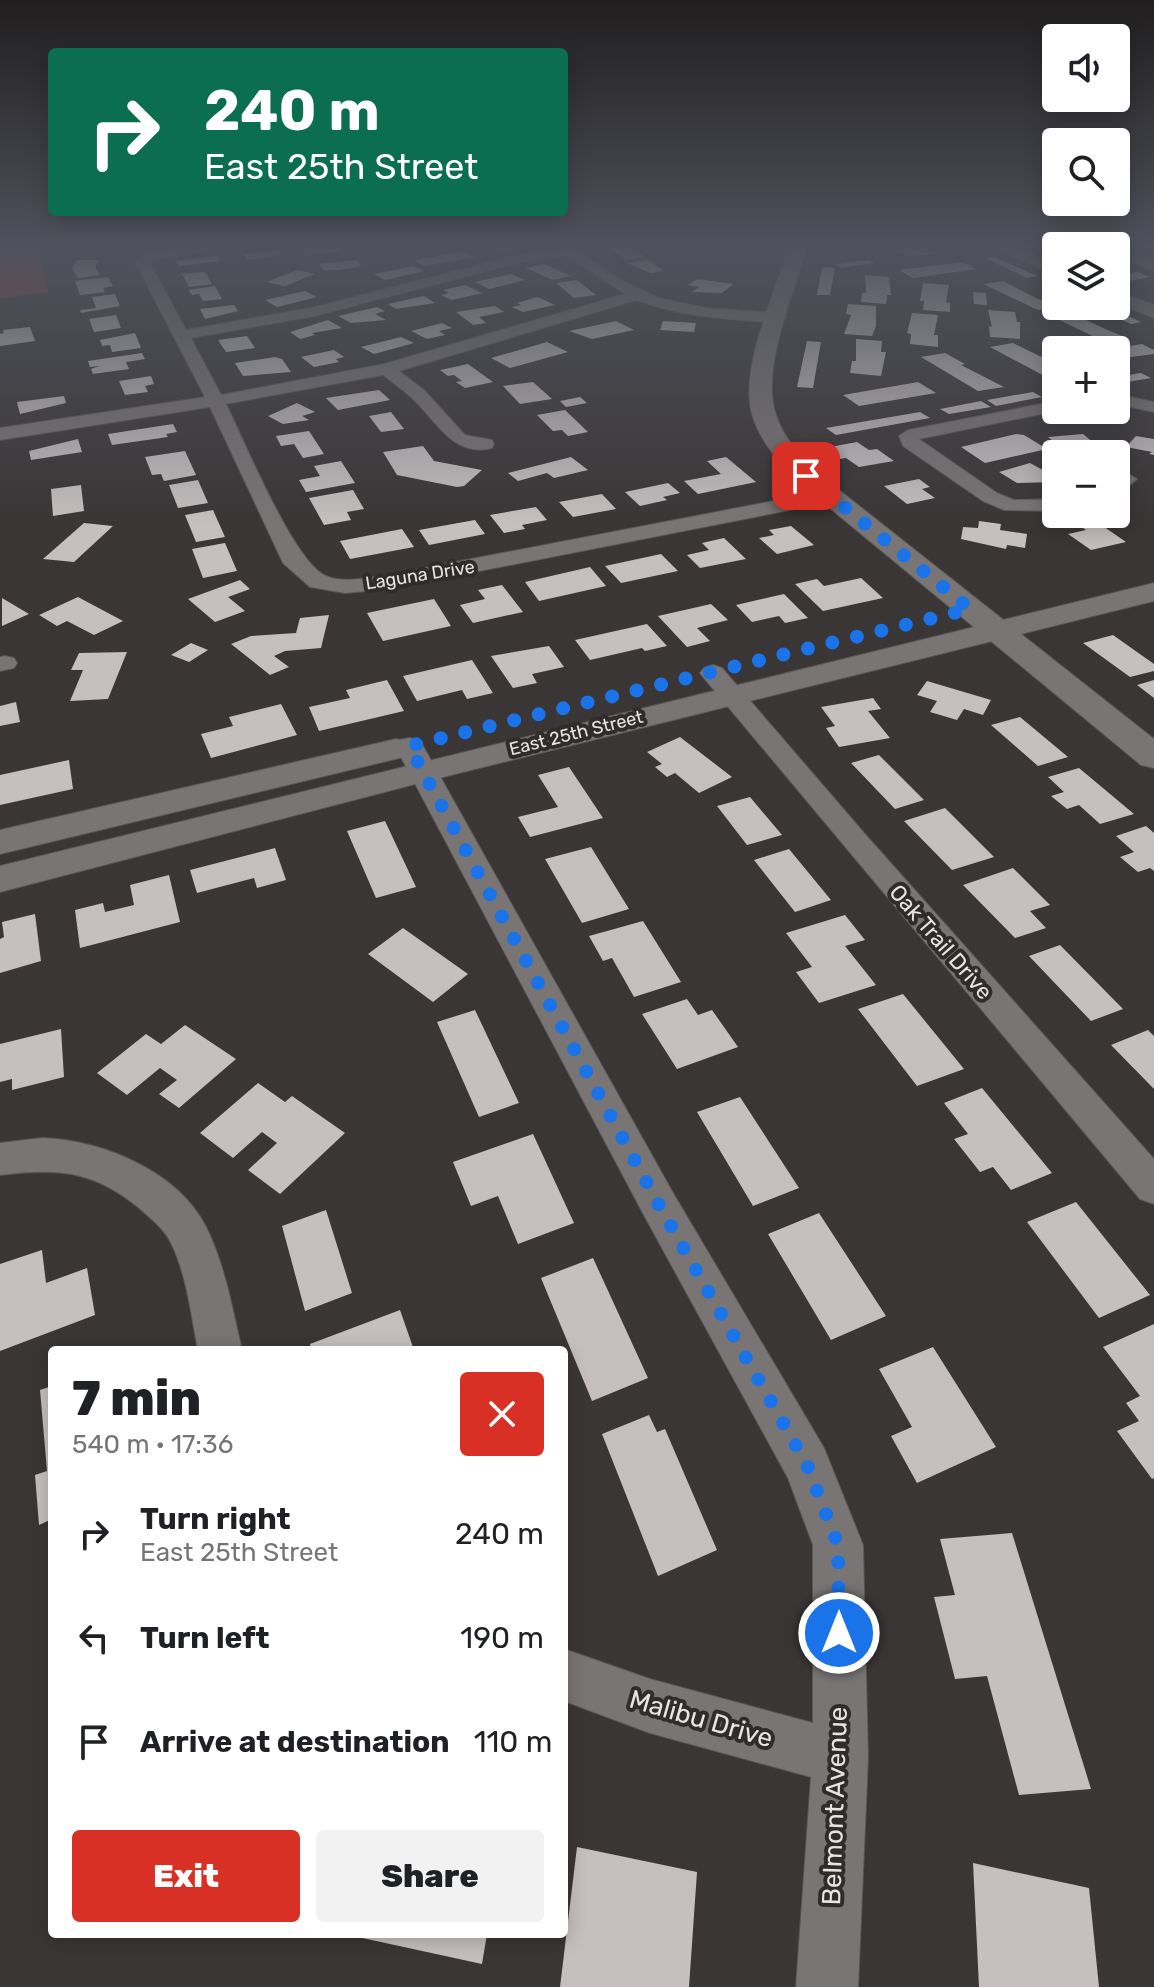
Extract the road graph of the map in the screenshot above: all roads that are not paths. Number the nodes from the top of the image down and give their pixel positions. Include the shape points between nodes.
1 (183, 337) edge
2 (496, 337) edge
3 (773, 337) edge
4 (386, 369) junction
5 (216, 401) junction
6 (1130, 402) edge
7 (1154, 407) edge
8 (1042, 409) edge
9 (0, 434) edge
10 (485, 444) dead end
11 (821, 498) junction
12 (1042, 505) edge
13 (1154, 566) edge
14 (1154, 592) edge
15 (970, 609) junction
16 (997, 630) junction
17 (722, 684) junction
18 (1154, 757) edge
19 (416, 758) junction
20 (0, 842) edge
21 (0, 879) edge
22 (0, 1159) edge
23 (1154, 1187) edge
24 (219, 1346) edge
25 (568, 1676) edge
26 (840, 1758) junction
27 (827, 1987) edge

1 - 5 street, Laguna Drive
2 - 4 street
3 - 11 main road via 760,386 764,415 781,448
4 - 5 street
4 - 10 street via 418,394 459,439
5 - 9 street
5 - 11 street, Laguna Drive via 291,558 318,582 345,586 414,577
6 - 7 street
8 - 12 street via 908,436 990,497 1011,506
11 - 15 main road
13 - 15 street, East 25th Street
14 - 16 street, East 25th Street
15 - 16 main road
15 - 17 street, East 25th Street
16 - 17 street, East 25th Street
16 - 18 main road
17 - 19 street, East 25th Street
17 - 23 street, Oak Trail Drive
19 - 20 street, East 25th Street
19 - 21 street, East 25th Street
19 - 26 street, Belmont Avenue via 807,1465 838,1545
22 - 24 street via 43,1152 90,1160 127,1176 167,1207 185,1227
25 - 26 street, Malibu Drive via 650,1706
26 - 27 street, Belmont Avenue

